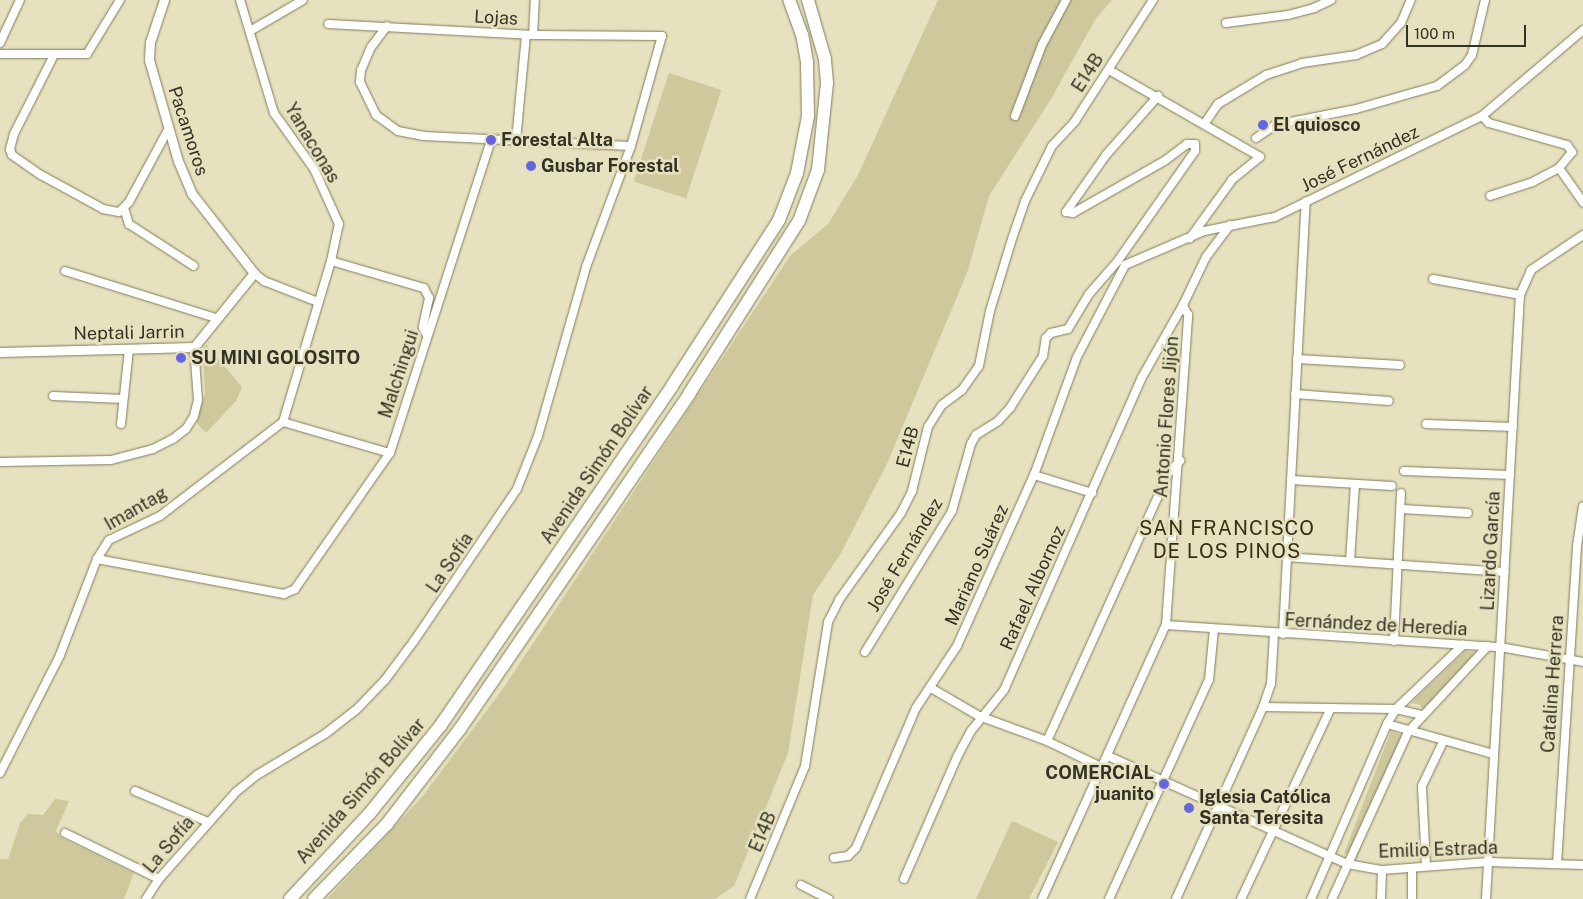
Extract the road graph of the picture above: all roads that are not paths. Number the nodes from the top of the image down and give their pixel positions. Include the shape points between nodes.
1 (20, 0) edge
2 (120, 0) edge
3 (164, 0) edge
4 (240, 0) edge
5 (303, 0) edge
6 (535, 0) edge
7 (789, 0) edge
8 (808, 0) edge
9 (1066, 0) edge
10 (1153, 0) edge
11 (1331, 0) edge
12 (1411, 0) edge
13 (1485, 0) edge
14 (1226, 23) dead end
15 (328, 24) dead end
16 (387, 26) junction
17 (1583, 30) edge
18 (250, 31) junction
19 (530, 35) junction
20 (662, 36) joint
21 (0, 43) edge
22 (0, 54) edge
23 (54, 55) junction
24 (1110, 70) junction
25 (1158, 96) junction
26 (1015, 116) dead end
27 (1482, 116) junction
28 (1205, 124) junction
29 (168, 130) junction
30 (1256, 138) dead end
31 (491, 140) junction
32 (516, 141) junction
33 (631, 146) junction
34 (1559, 168) junction
35 (1490, 196) dead end
36 (1306, 202) junction
37 (1583, 202) edge
38 (124, 208) junction
39 (1230, 225) junction
40 (1583, 235) edge
41 (1189, 239) junction
42 (331, 261) junction
43 (1117, 262) junction
44 (1125, 265) junction
45 (194, 266) dead end
46 (65, 271) dead end
47 (254, 273) junction
48 (1433, 279) dead end
49 (1520, 295) junction
50 (318, 302) junction
51 (1183, 305) junction
52 (216, 318) junction
53 (427, 336) junction
54 (194, 347) junction
55 (129, 349) junction
56 (0, 352) edge
57 (1297, 358) junction
58 (1400, 365) dead end
59 (1295, 394) junction
60 (52, 396) dead end
61 (123, 399) junction
62 (1389, 401) dead end
63 (283, 422) junction
64 (121, 424) dead end
65 (1426, 424) dead end
66 (1513, 427) junction
67 (390, 453) junction
68 (1180, 461) junction
69 (0, 462) edge
70 (1404, 471) dead end
71 (1034, 475) junction
72 (1510, 475) junction
73 (1291, 480) junction
74 (1355, 484) junction
75 (1392, 486) dead end
76 (1092, 493) junction
77 (1401, 493) dead end
78 (1583, 506) edge
79 (1402, 508) junction
80 (1468, 513) dead end
81 (1286, 557) junction
82 (97, 559) junction
83 (1350, 561) junction
84 (1398, 565) junction
85 (1504, 572) junction
86 (1166, 625) junction
87 (1214, 629) junction
88 (1279, 634) junction
89 (1394, 641) junction
90 (1463, 645) junction
91 (1488, 646) junction
92 (1500, 646) junction
93 (865, 652) dead end
94 (1570, 659) junction
95 (1583, 662) edge
96 (932, 688) junction
97 (1263, 707) junction
98 (1331, 708) junction
99 (1396, 710) junction
100 (1422, 715) junction
101 (984, 716) junction
102 (1387, 724) junction
103 (1408, 732) junction
104 (1047, 741) junction
105 (1443, 742) junction
106 (1493, 754) junction
107 (1108, 756) junction
108 (1103, 768) junction
109 (0, 773) edge
110 (1163, 782) junction
111 (135, 791) dead end
112 (1217, 806) junction
113 (208, 822) junction
114 (1272, 830) junction
115 (65, 833) dead end
116 (834, 858) dead end
117 (1329, 858) junction
118 (1489, 862) junction
119 (1347, 864) junction
120 (1557, 864) junction
121 (1583, 865) edge
122 (1426, 866) junction
123 (1412, 868) junction
124 (1382, 870) junction
125 (159, 879) junction
126 (904, 879) dead end
127 (802, 885) dead end
128 (146, 899) edge
129 (290, 899) edge
130 (314, 899) edge
131 (750, 899) edge
132 (829, 899) edge
133 (1042, 899) edge
134 (1109, 899) edge
135 (1176, 899) edge
136 (1242, 899) edge
137 (1311, 899) edge
138 (1332, 899) edge
139 (1380, 899) edge
140 (1412, 899) edge
141 (1486, 899) edge

1 - 21 street
2 - 23 street via 87,54
3 - 29 street, Pacamoros via 150,42 150,60
4 - 18 street, Yanaconas
5 - 18 street
6 - 19 street
7 - 129 highway, Avenida Simón Bolívar via 802,35 807,62 808,116 798,173 779,220 672,386 441,725 370,814
8 - 130 highway, Avenida Simón Bolívar via 826,59 827,83 818,170 799,221 689,394 460,728 387,824
9 - 26 street via 1042,45
10 - 24 street, E14B via 1131,31
11 - 14 street via 1288,14
12 - 28 street via 1401,23 1382,44 1356,55 1302,63 1259,78 1218,104
13 - 30 street via 1472,55 1465,65 1437,86 1356,109 1275,125
15 - 16 street, Lojas
16 - 19 street, Lojas
16 - 31 street via 371,46 360,70 363,94 376,115 398,131 423,136
17 - 27 street, José Fernández
18 - 42 street, Yanaconas via 274,113 314,169 338,218
19 - 20 street, Lojas
19 - 32 street
20 - 33 street, La Sofía
22 - 23 street
23 - 38 street via 14,134 12,155 103,210 113,213
24 - 25 street
24 - 131 street, E14B via 1075,121 1052,146 1025,201 990,310 979,366 962,390 942,405 928,426 912,491 901,513 839,600 828,622 805,766
25 - 28 street
25 - 43 street via 1106,155 1066,210 1067,214 1073,213 1166,160 1187,144 1195,144 1195,151
27 - 34 street via 1489,123 1571,147 1571,156
27 - 36 street, José Fernández
28 - 41 street via 1260,157 1232,180
29 - 38 street
29 - 47 street, Pacamoros via 192,194
31 - 32 street
31 - 53 street, Malchingui
32 - 33 street
33 - 113 street, La Sofía via 586,267 538,436 517,489 385,680 356,710 325,734 257,775
34 - 35 street via 1533,182
34 - 37 street
36 - 39 street, José Fernández via 1264,221
36 - 57 street
38 - 45 street via 129,224
39 - 41 street, José Fernández via 1204,231
39 - 51 street via 1206,257
40 - 49 street, Lizardo García via 1532,270
41 - 44 street, José Fernández
42 - 50 street, Yanaconas
42 - 53 street via 424,288 429,298 423,327
43 - 44 street
43 - 93 street, José Fernández via 1089,294 1068,329 1051,333 1046,338 1043,356 1010,408 998,421 976,435 952,511
44 - 71 street, Mariano Suárez via 1077,357
46 - 52 street
47 - 50 street, Pacamoros via 264,281
47 - 52 street, Neptali Jarrin
48 - 49 street
49 - 66 street, Lizardo García
50 - 63 street
51 - 68 street, Antonio Flores Jijón via 1188,315
51 - 76 street, Rafael Albornoz via 1140,379
52 - 54 street, Neptali Jarrin
53 - 67 street, Malchingui
54 - 55 street, Neptali Jarrin
54 - 69 street via 198,400 194,416 173,439 153,449 111,460
55 - 56 street, Neptali Jarrin
55 - 61 street
57 - 58 street
57 - 59 street
59 - 62 street
59 - 73 street
60 - 61 street
61 - 64 street
63 - 67 street
63 - 82 street, Imantag via 160,516 109,540
65 - 66 street
66 - 72 street, Lizardo García
67 - 82 street, Malchingui via 290,593
68 - 86 street, Antonio Flores Jijón
68 - 104 street via 1169,472
70 - 72 street
71 - 76 street
71 - 96 street, Mariano Suárez via 957,646
72 - 85 street, Lizardo García
73 - 74 street
73 - 81 street
74 - 75 street
74 - 83 street
76 - 101 street, Rafael Albornoz via 1004,690
77 - 79 street
78 - 94 street, Catalina Herrera via 1577,546
79 - 80 street
79 - 84 street
81 - 83 street
81 - 88 street
82 - 109 street, Imantag via 60,655
83 - 84 street
84 - 85 street
84 - 89 street
85 - 92 street, Lizardo García
86 - 87 street, Fernández de Heredia
86 - 107 street, Antonio Flores Jijón
87 - 88 street, Fernández de Heredia
87 - 110 street via 1209,680
88 - 89 street, Fernández de Heredia
88 - 97 street via 1271,684
89 - 90 street, Fernández de Heredia
90 - 91 street, Fernández de Heredia
90 - 99 street
91 - 92 street, Fernández de Heredia
91 - 100 street
92 - 94 street, Fernández de Heredia
92 - 106 street, Lizardo García
94 - 95 street, Fernández de Heredia
94 - 120 street, Catalina Herrera
96 - 101 street
96 - 116 street, Mariano Suárez via 916,708 856,848 848,856
97 - 98 street
97 - 112 street
98 - 99 street
98 - 114 street
99 - 100 street
99 - 102 street
100 - 103 street
101 - 104 street
101 - 126 street, Rafael Albornoz via 957,757
102 - 103 street
102 - 117 street
103 - 105 street
103 - 119 street
104 - 108 street
105 - 106 street
105 - 122 street via 1422,786
106 - 118 street, Lizardo García
107 - 108 street, Antonio Flores Jijón
107 - 110 street, Emilio Estrada
108 - 133 street, Antonio Flores Jijón
110 - 112 street, Emilio Estrada
110 - 134 street
111 - 113 street
112 - 114 street, Emilio Estrada
112 - 135 street
113 - 125 street, La Sofía
114 - 117 street, Emilio Estrada
114 - 136 street
115 - 125 street
117 - 119 street, Emilio Estrada
117 - 137 street
118 - 120 street, Emilio Estrada
118 - 122 street, Emilio Estrada
118 - 141 street, Lizardo García
119 - 124 street, Emilio Estrada
119 - 138 street
120 - 121 street, Emilio Estrada
122 - 123 street, Emilio Estrada
123 - 124 street, Emilio Estrada
123 - 140 street
124 - 139 street
125 - 128 street, La Sofía
127 - 132 street

